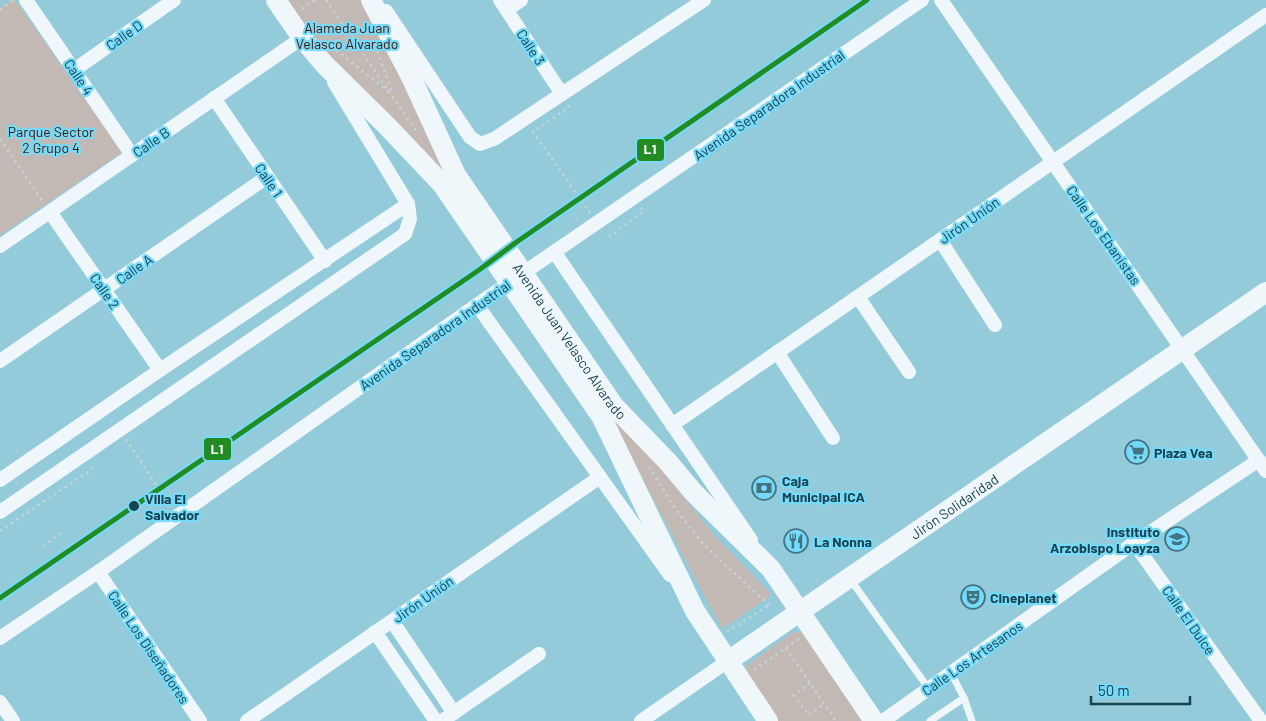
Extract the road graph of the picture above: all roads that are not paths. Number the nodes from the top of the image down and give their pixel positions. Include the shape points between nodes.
1 (26, 0) edge
2 (174, 0) edge
3 (276, 0) edge
4 (371, 0) edge
5 (378, 0) edge
6 (521, 0) edge
7 (704, 0) edge
8 (922, 0) edge
9 (941, 0) edge
10 (503, 5) edge
11 (1266, 15) edge
12 (302, 38) junction
13 (324, 64) junction
14 (74, 70) junction
15 (214, 98) junction
16 (564, 98) junction
17 (132, 155) junction
18 (1053, 162) junction
19 (267, 177) junction
20 (408, 204) junction
21 (44, 208) junction
22 (940, 240) junction
23 (0, 246) edge
24 (555, 253) junction
25 (325, 261) junction
26 (104, 290) junction
27 (1266, 292) edge
28 (858, 297) junction
29 (480, 303) junction
30 (995, 325) dead end
31 (1182, 350) junction
32 (777, 352) junction
33 (0, 361) edge
34 (160, 370) junction
35 (909, 372) dead end
36 (672, 425) junction
37 (833, 438) dead end
38 (1262, 465) edge
39 (600, 477) junction
40 (0, 480) edge
41 (0, 512) edge
42 (1134, 543) junction
43 (771, 570) junction
44 (98, 572) junction
45 (849, 578) junction
46 (695, 611) junction
47 (800, 612) junction
48 (392, 621) junction
49 (375, 632) junction
50 (0, 638) edge
51 (539, 654) dead end
52 (728, 661) junction
53 (951, 673) junction
54 (928, 689) junction
55 (964, 698) junction
56 (0, 702) edge
57 (454, 713) junction
58 (13, 721) edge
59 (200, 721) edge
60 (247, 721) edge
61 (436, 721) edge
62 (442, 721) edge
63 (641, 721) edge
64 (768, 721) edge
65 (874, 721) edge
66 (883, 721) edge
67 (930, 721) edge
68 (972, 721) edge
69 (1260, 721) edge

1 - 14 street, Calle 4
2 - 14 street, Calle D
3 - 12 main road, Avenida Juan Velasco Alvarado
4 - 43 main road, Avenida Juan Velasco Alvarado via 456,175 614,406
5 - 16 street via 470,137 480,144
6 - 10 street
7 - 16 street
8 - 24 street, Avenida Separadora Industrial
9 - 18 street, Calle Los Ebanistas
10 - 16 street, Calle 3
11 - 18 street, Jirón Unión
12 - 13 main road, Avenida Juan Velasco Alvarado
12 - 15 street, Calle B
13 - 20 street, Avenida Juan Velasco Alvarado
13 - 46 main road, Avenida Juan Velasco Alvarado via 442,184 601,416
14 - 17 street, Calle 4
15 - 17 street, Calle B
15 - 19 street, Calle 1
17 - 21 street, Calle B
18 - 22 street, Jirón Unión
18 - 31 street, Calle Los Ebanistas
19 - 25 street, Calle 1
19 - 26 street, Calle A
20 - 25 street
20 - 41 street via 410,218 405,234
21 - 23 street, Calle B
21 - 26 street, Calle 2
22 - 28 street, Jirón Unión
22 - 30 street
24 - 29 street, Avenida Separadora Industrial
24 - 36 street, Avenida Juan Velasco Alvarado
25 - 34 street
26 - 33 street, Calle A
26 - 34 street, Calle 2
27 - 31 main road, Jirón Solidaridad
28 - 32 street, Jirón Unión
28 - 35 street
29 - 39 street, Avenida Juan Velasco Alvarado
29 - 44 street, Avenida Separadora Industrial
31 - 38 street, Calle Los Ebanistas
31 - 45 main road, Jirón Solidaridad
32 - 36 street, Jirón Unión
32 - 37 street
34 - 40 street
36 - 43 street, Avenida Juan Velasco Alvarado
38 - 42 street, Calle Los Artesanos
39 - 46 street, Avenida Juan Velasco Alvarado
39 - 48 street, Jirón Unión
42 - 53 street, Calle Los Artesanos
42 - 69 street, Calle El Dulce
43 - 47 main road, Avenida Juan Velasco Alvarado
44 - 50 street, Avenida Separadora Industrial
44 - 59 street, Calle Los Diseñadores
45 - 47 main road, Jirón Solidaridad
45 - 54 lane
46 - 52 main road, Avenida Juan Velasco Alvarado
47 - 52 main road, Jirón Solidaridad
47 - 65 main road, Avenida Juan Velasco Alvarado
48 - 49 street, Jirón Unión
48 - 57 street
49 - 60 street, Jirón Unión
49 - 61 street
51 - 57 street
52 - 63 street, Jirón Solidaridad
52 - 64 main road, Avenida Juan Velasco Alvarado
53 - 54 street, Calle Los Artesanos
53 - 55 lane
54 - 66 street, Calle Los Artesanos
55 - 67 lane
55 - 68 lane
56 - 58 street
57 - 62 street

